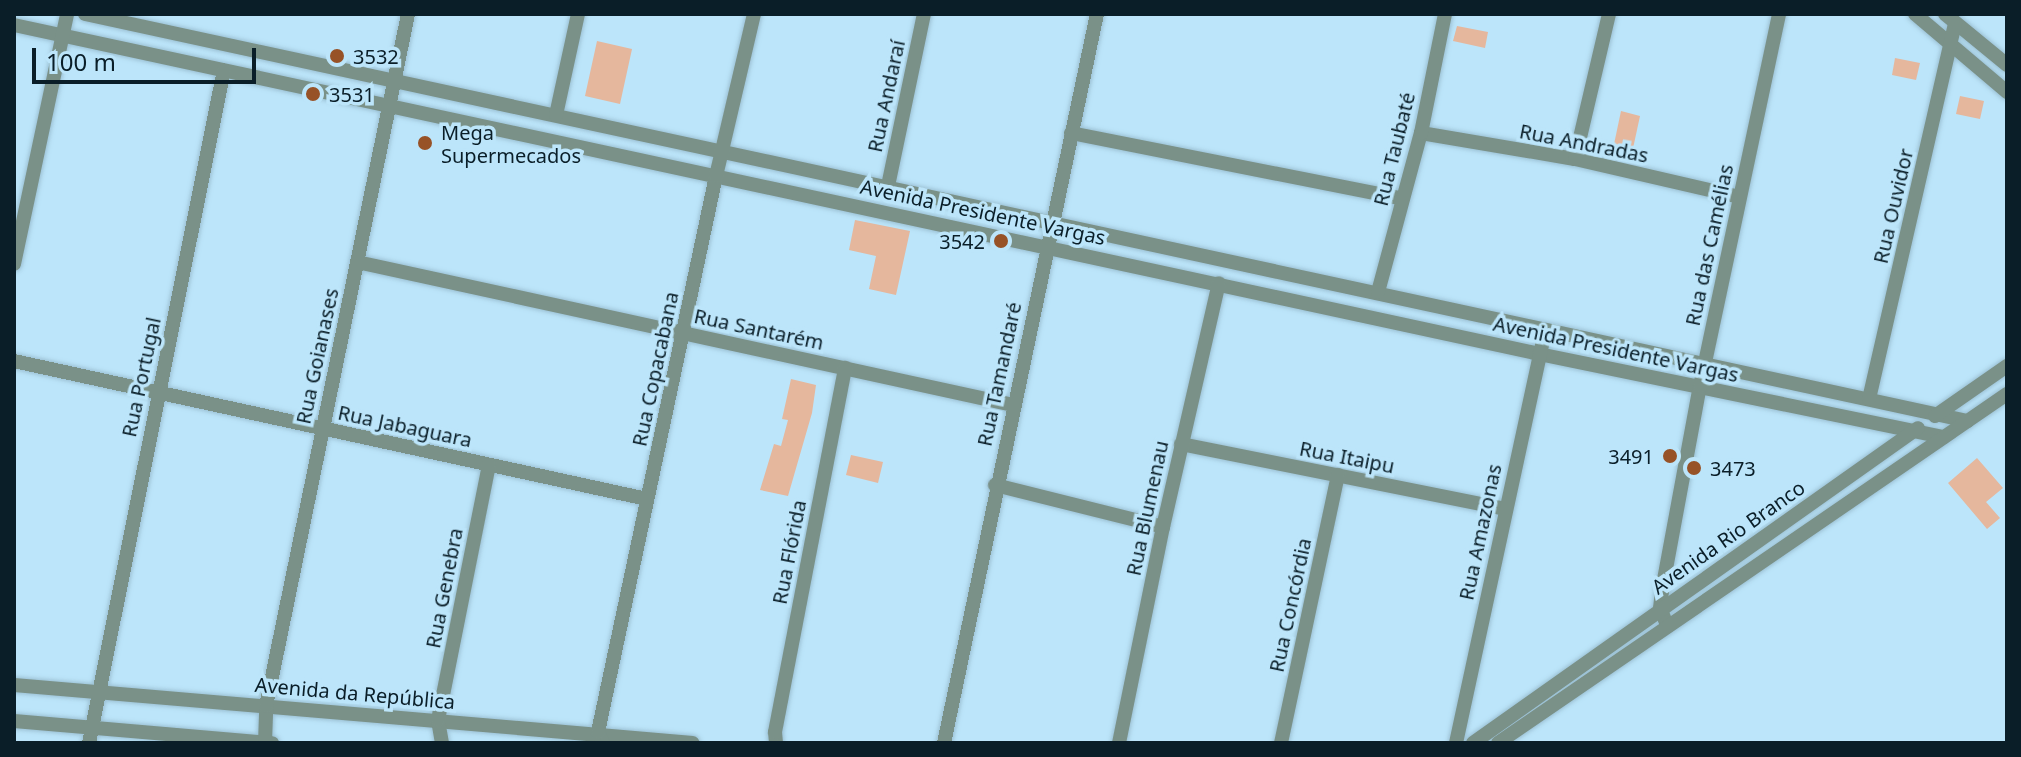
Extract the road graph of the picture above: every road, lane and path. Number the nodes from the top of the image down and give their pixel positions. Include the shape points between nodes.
1 (67, 14) edge
2 (85, 14) edge
3 (408, 14) edge
4 (578, 14) edge
5 (754, 14) edge
6 (924, 14) edge
7 (1097, 14) edge
8 (1445, 14) edge
9 (1609, 14) edge
10 (1779, 14) edge
11 (1915, 14) edge
12 (1950, 19) edge
13 (14, 25) edge
14 (62, 35) junction
15 (1950, 45) junction
16 (2007, 65) edge
17 (224, 70) junction
18 (394, 80) junction
19 (2007, 92) edge
20 (389, 105) junction
21 (556, 115) junction
22 (1071, 133) junction
23 (1421, 133) junction
24 (722, 151) junction
25 (1575, 159) junction
26 (716, 176) junction
27 (14, 184) edge
28 (888, 186) junction
29 (30, 187) junction
30 (1739, 197) junction
31 (1403, 199) junction
32 (1052, 222) junction
33 (1046, 246) junction
34 (357, 262) junction
35 (14, 264) edge
36 (1219, 283) junction
37 (1378, 292) junction
38 (1545, 330) junction
39 (683, 333) junction
40 (1539, 354) junction
41 (14, 361) edge
42 (1705, 362) junction
43 (2007, 366) edge
44 (845, 368) junction
45 (1700, 386) junction
46 (158, 393) junction
47 (2007, 394) edge
48 (1869, 399) junction
49 (1013, 405) junction
50 (1939, 414) junction
51 (1968, 421) junction
52 (322, 428) junction
53 (1915, 431) junction
54 (1944, 437) junction
55 (1181, 444) junction
56 (489, 465) junction
57 (1338, 475) junction
58 (995, 485) junction
59 (647, 499) junction
60 (1505, 509) junction
61 (1163, 527) junction
62 (1660, 608) junction
63 (1667, 625) junction
64 (14, 685) edge
65 (97, 692) junction
66 (266, 706) junction
67 (438, 720) junction
68 (14, 721) edge
69 (95, 728) junction
70 (601, 738) edge
71 (89, 743) edge
72 (265, 743) edge
73 (272, 743) edge
74 (442, 743) edge
75 (693, 743) edge
76 (776, 743) edge
77 (944, 743) edge
78 (1119, 743) edge
79 (1281, 743) edge
80 (1456, 743) edge
81 (1473, 743) edge
82 (1498, 743) edge

1 - 14 street
2 - 18 street, Avenida Presidente Vargas
3 - 18 street, Rua Goianases
4 - 21 street
5 - 24 street, Rua Copacabana
6 - 28 street, Rua Andaraí
7 - 22 street, Rua Tamandaré
8 - 23 street, Rua Taubaté
9 - 25 street
10 - 30 street, Rua das Camélias
11 - 15 street
12 - 15 street, Rua Ouvidor
12 - 16 street
13 - 14 street, Avenida Presidente Vargas
14 - 17 street, Avenida Presidente Vargas
14 - 29 street
15 - 19 street
15 - 48 street, Rua Ouvidor
17 - 20 street, Avenida Presidente Vargas
17 - 46 street, Rua Portugal
18 - 20 street, Rua Goianases
18 - 21 street, Avenida Presidente Vargas
20 - 26 street, Avenida Presidente Vargas
20 - 34 street, Rua Goianases
21 - 24 street, Avenida Presidente Vargas
22 - 31 street
22 - 32 street, Rua Tamandaré
23 - 25 street, Rua Andradas
23 - 31 street, Rua Taubaté
24 - 26 street, Rua Copacabana
24 - 28 street, Avenida Presidente Vargas
25 - 30 street, Rua Andradas
26 - 33 street, Avenida Presidente Vargas
26 - 39 street, Rua Copacabana
27 - 29 street
28 - 32 street, Avenida Presidente Vargas
29 - 35 street
30 - 42 street, Rua das Camélias
31 - 37 street, Rua Taubaté
32 - 33 street, Rua Tamandaré
32 - 37 street, Avenida Presidente Vargas
33 - 36 street, Avenida Presidente Vargas
33 - 49 street, Rua Tamandaré
34 - 39 street, Rua Santarém
34 - 52 street, Rua Goianases
36 - 40 street, Avenida Presidente Vargas
36 - 55 street, Rua Blumenau
37 - 38 street, Avenida Presidente Vargas
38 - 40 street, Rua Amazonas
38 - 42 street, Avenida Presidente Vargas
39 - 44 street, Rua Santarém
39 - 59 street, Rua Copacabana
40 - 45 street, Avenida Presidente Vargas
40 - 60 street, Rua Amazonas
41 - 46 street, Rua Jabaguara
42 - 45 street, Rua das Camélias
42 - 48 street, Avenida Presidente Vargas
43 - 50 street, Avenida Rio Branco
44 - 49 street, Rua Santarém
44 - 76 street, Rua Flórida
45 - 53 street, Avenida Presidente Vargas
45 - 62 street, Rua das Camélias
46 - 52 street, Rua Jabaguara
46 - 65 street, Rua Portugal
47 - 51 street, Avenida Rio Branco
48 - 50 street, Avenida Presidente Vargas
49 - 58 street, Rua Tamandaré
50 - 51 street, Avenida Presidente Vargas
50 - 53 street, Avenida Rio Branco
51 - 54 street, Avenida Rio Branco
52 - 56 street, Rua Jabaguara
52 - 66 street, Rua Goianases
53 - 54 street, Avenida Presidente Vargas
53 - 62 street, Avenida Rio Branco
54 - 63 street, Avenida Rio Branco
55 - 57 street, Rua Itaipu
55 - 61 street, Rua Blumenau
56 - 59 street, Rua Jabaguara
56 - 67 street, Rua Genebra
57 - 60 street, Rua Itaipu
57 - 79 street, Rua Concórdia
58 - 61 street
58 - 77 street, Rua Tamandaré
59 - 70 street, Rua Copacabana
60 - 80 street, Rua Amazonas
61 - 78 street, Rua Blumenau
62 - 63 street
62 - 81 street, Avenida Rio Branco
63 - 82 street, Avenida Rio Branco
64 - 65 street, Avenida da República
65 - 66 street, Avenida da República
65 - 69 street, Rua Portugal
66 - 67 street, Avenida da República
66 - 72 street, Rua Goianases
67 - 70 street, Avenida da República
67 - 74 street
68 - 69 street
69 - 71 street, Rua Portugal
69 - 72 street
70 - 75 street, Avenida da República
72 - 73 street

